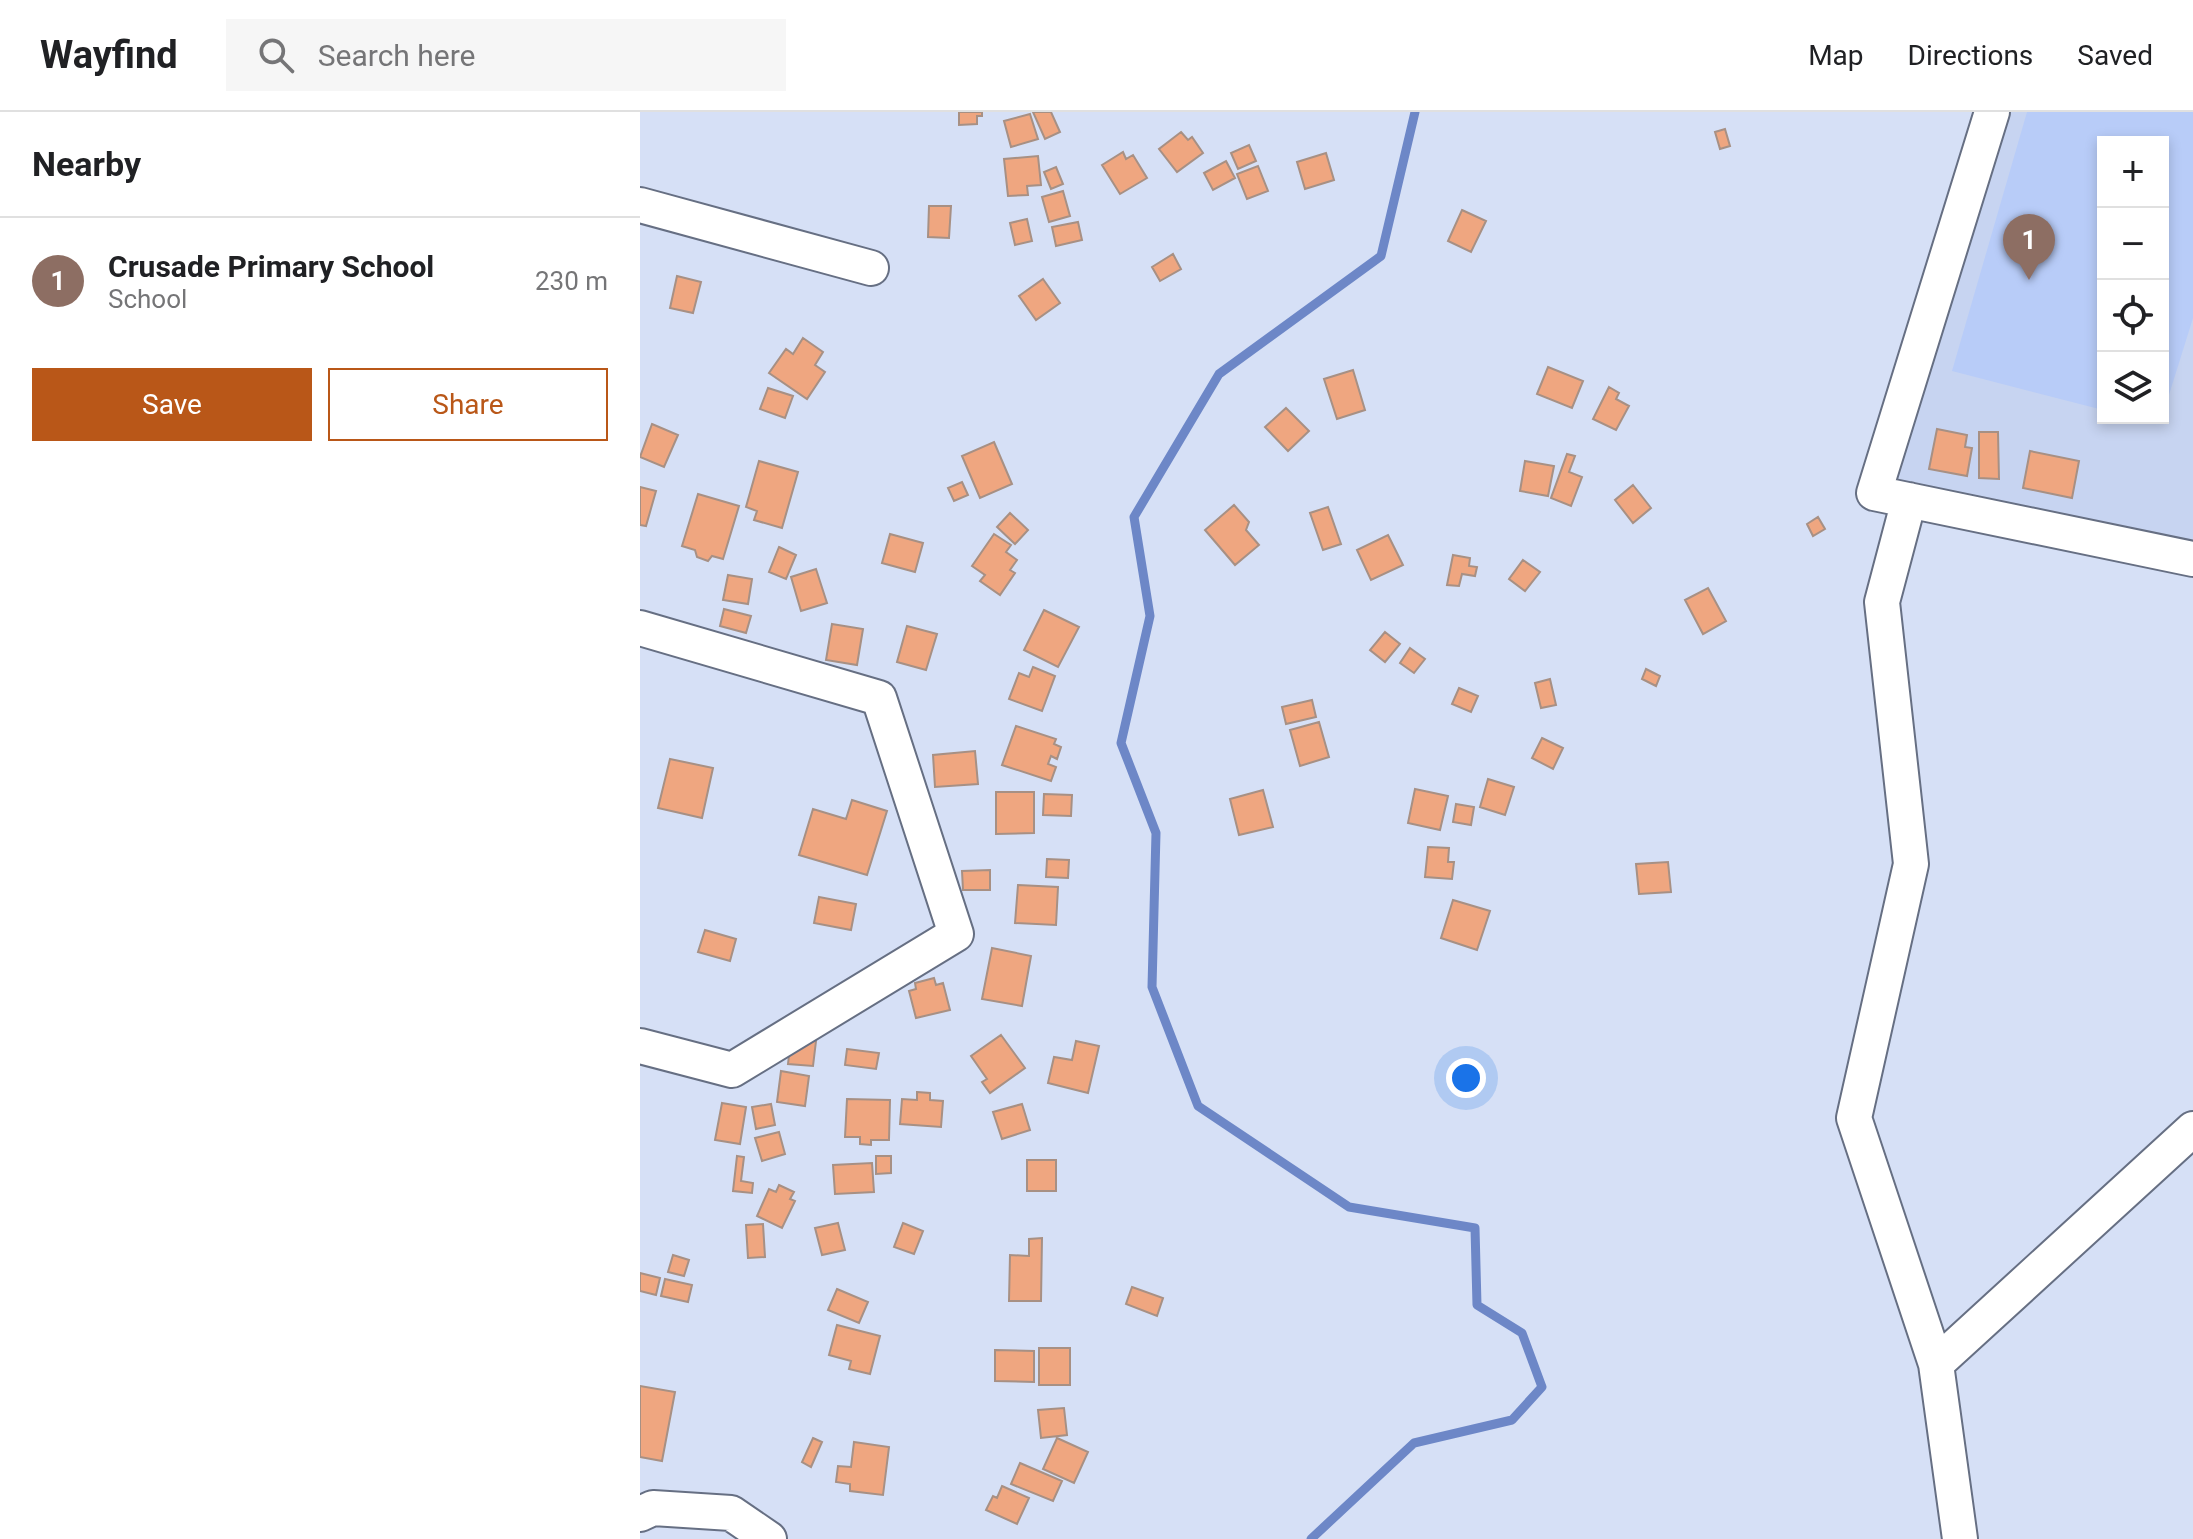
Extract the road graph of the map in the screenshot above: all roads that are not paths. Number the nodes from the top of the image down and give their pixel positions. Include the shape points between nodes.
1 (1992, 112) edge
2 (640, 205) edge
3 (871, 268) dead end
4 (1909, 500) junction
5 (2193, 559) edge
6 (640, 628) edge
7 (640, 1046) edge
8 (2193, 1129) edge
9 (1936, 1364) junction
10 (640, 1514) edge
11 (769, 1539) edge
12 (1960, 1539) edge

1 - 4 street via 1874,493
2 - 3 street
4 - 5 street
4 - 9 street via 1882,602 1911,864 1854,1118
6 - 7 street via 879,698 956,934 732,1070
8 - 9 street
9 - 12 street
10 - 11 street via 653,1508 731,1513

